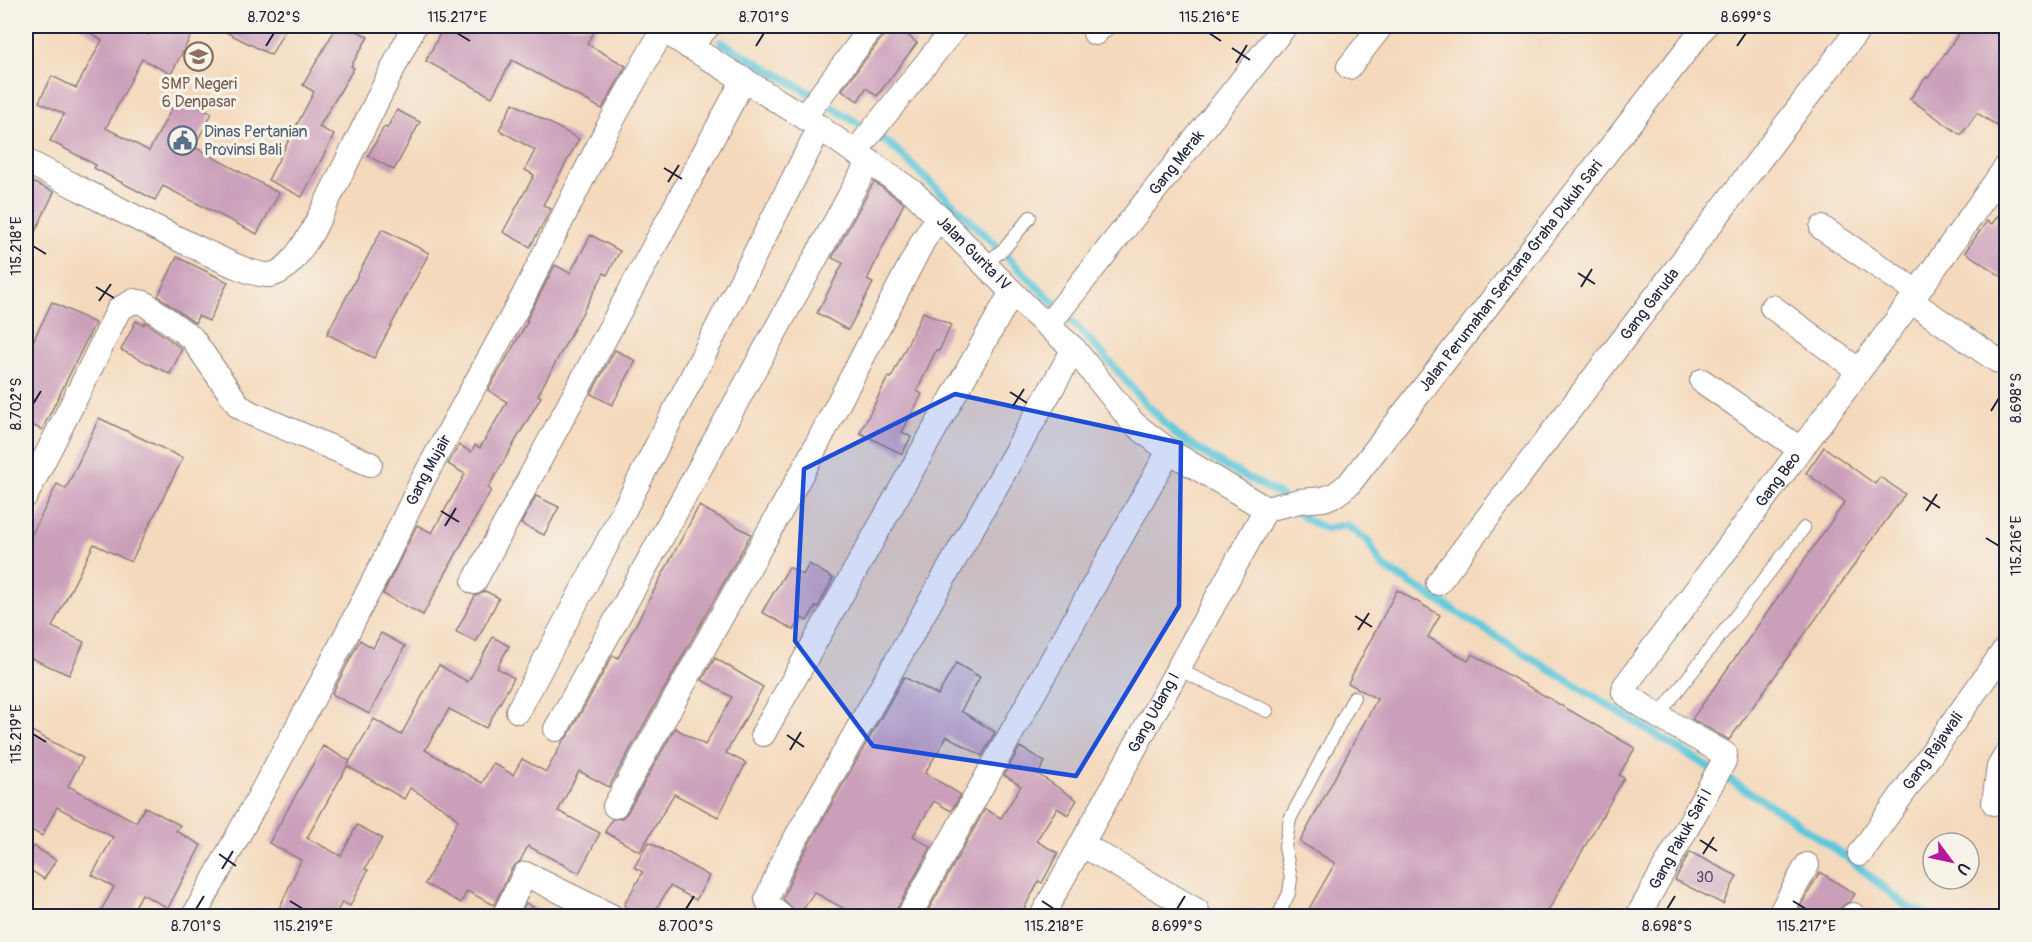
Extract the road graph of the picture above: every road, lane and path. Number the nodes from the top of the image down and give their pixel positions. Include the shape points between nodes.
1 (414, 26) edge
2 (708, 26) edge
3 (873, 26) edge
4 (956, 26) edge
5 (1284, 26) edge
6 (1381, 26) edge
7 (1706, 26) edge
8 (1861, 26) edge
9 (661, 27) edge
10 (689, 47) junction
11 (1349, 67) dead end
12 (744, 79) junction
13 (813, 112) junction
14 (862, 153) junction
15 (26, 162) edge
16 (2007, 166) edge
17 (939, 216) junction
18 (1030, 217) dead end
19 (1822, 228) dead end
20 (995, 256) junction
21 (1012, 292) junction
22 (1914, 296) junction
23 (1772, 307) dead end
24 (1059, 312) junction
25 (1074, 349) junction
26 (1998, 361) dead end
27 (1858, 370) junction
28 (1702, 381) dead end
29 (1800, 449) junction
30 (1169, 451) junction
31 (370, 464) dead end
32 (26, 495) edge
33 (1269, 509) junction
34 (1804, 528) dead end
35 (474, 582) dead end
36 (1438, 583) dead end
37 (2007, 648) edge
38 (1177, 669) junction
39 (1354, 697) dead end
40 (518, 711) dead end
41 (1267, 711) dead end
42 (1658, 716) junction
43 (556, 729) dead end
44 (763, 734) dead end
45 (2007, 755) edge
46 (1724, 761) joint
47 (1994, 803) dead end
48 (615, 806) dead end
49 (1083, 845) junction
50 (1860, 854) dead end
51 (1807, 866) dead end
52 (1197, 911) dead end
53 (194, 916) edge
54 (504, 916) edge
55 (611, 916) edge
56 (781, 916) edge
57 (909, 916) edge
58 (1042, 916) edge
59 (1278, 916) edge
60 (1638, 916) edge
61 (1779, 916) edge

1 - 15 street via 311,234 279,272 268,275 240,268
2 - 10 street
3 - 13 street
4 - 14 street via 883,119
5 - 24 street, Gang Merak
6 - 11 street
7 - 33 street, Jalan Perumahan Sentana Graha Dukuh Sari via 1349,484 1324,499
8 - 36 street, Gang Garuda
9 - 10 street, Jalan Gurita IV
9 - 53 street, Gang Mujair via 524,295 421,483 322,682
10 - 12 street, Jalan Gurita IV
12 - 13 street, Jalan Gurita IV
12 - 35 street
13 - 14 street, Jalan Gurita IV
13 - 40 street via 600,557
14 - 17 street, Jalan Gurita IV
14 - 43 street
16 - 22 street, Gang Beo
17 - 20 street, Jalan Gurita IV
17 - 48 street via 803,471
18 - 20 lane
19 - 22 street
20 - 21 street, Jalan Gurita IV
21 - 24 street, Jalan Gurita IV
21 - 44 street
22 - 26 street
22 - 27 street, Gang Beo
23 - 27 street
24 - 25 street, Jalan Gurita IV
25 - 30 street, Jalan Gurita IV via 1133,423
25 - 56 street via 784,860 767,899
27 - 29 street, Gang Beo
28 - 29 street
29 - 42 street, Gang Beo via 1625,686 1626,695
30 - 33 street, Jalan Gurita IV
30 - 57 street
31 - 32 street via 239,406 192,338 144,303 134,301 119,309
33 - 38 street, Gang Udang I
34 - 42 lane
37 - 50 street, Gang Rajawali
38 - 41 lane
38 - 49 street, Gang Udang I
39 - 59 lane via 1290,819 1285,847 1291,879
42 - 46 street, Gang Beo via 1725,754
45 - 47 street via 1999,767
46 - 60 street, Gang Pakuk Sari I
49 - 52 street
49 - 58 street, Gang Udang I
51 - 61 street
54 - 55 street via 525,874

